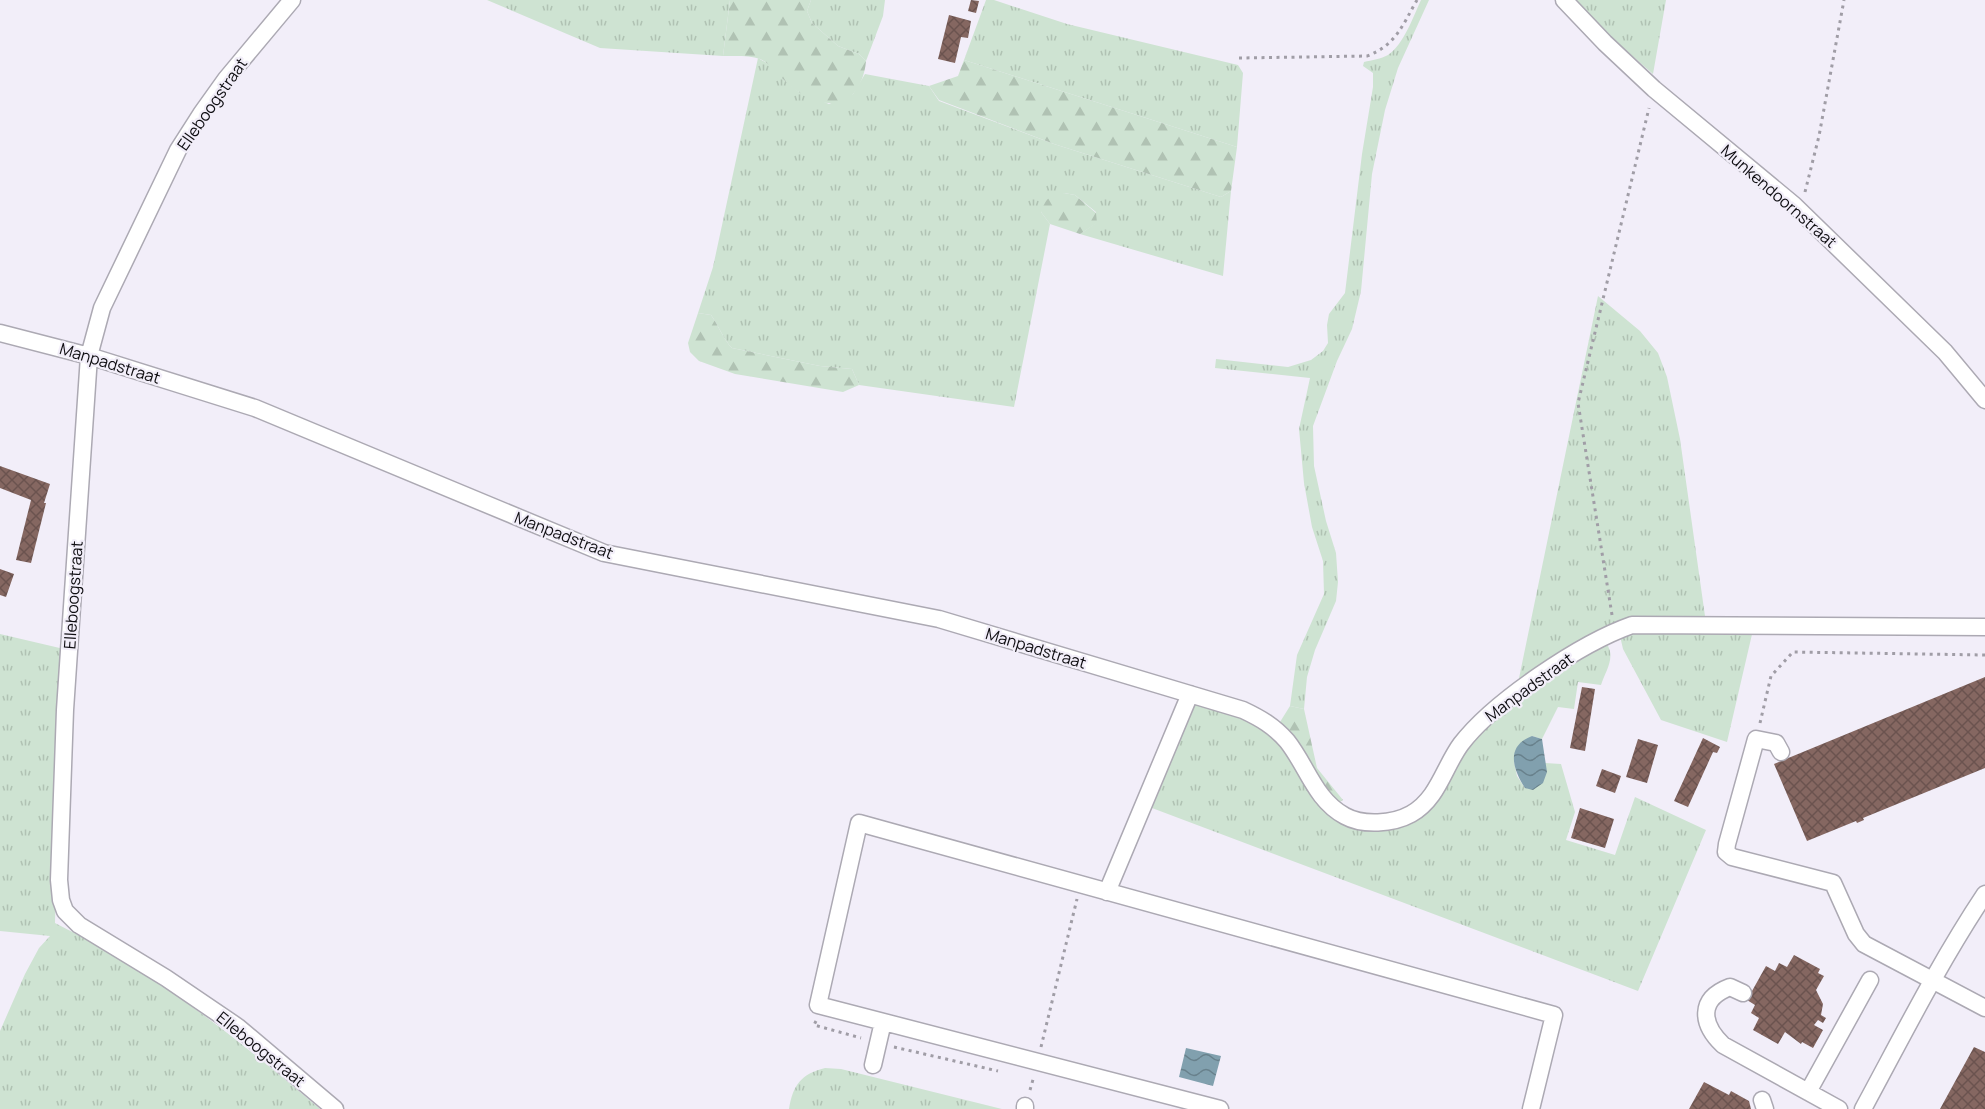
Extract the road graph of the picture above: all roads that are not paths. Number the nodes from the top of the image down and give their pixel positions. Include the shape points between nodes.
1 (292, 0) edge
2 (1564, 0) edge
3 (0, 333) edge
4 (89, 356) junction
5 (1985, 400) edge
6 (1985, 627) edge
7 (1190, 694) junction
8 (1781, 752) dead end
9 (1107, 892) junction
10 (1985, 894) edge
11 (1870, 980) dead end
12 (1933, 980) junction
13 (1743, 993) dead end
14 (1985, 1008) edge
15 (883, 1022) junction
16 (873, 1065) dead end
17 (1808, 1092) junction
18 (335, 1109) edge
19 (1220, 1109) edge
20 (1531, 1109) edge
21 (1839, 1109) edge
22 (1863, 1109) edge

1 - 4 street, Elleboogstraat via 226,79 178,150 102,308
2 - 5 street, Munkendoornstraat via 1654,89 1794,205 1945,352
3 - 4 street, Manpadstraat
4 - 7 street, Manpadstraat via 255,408 604,553 939,619
4 - 18 street, Elleboogstraat via 65,710 61,900 65,911 79,925 238,1027
6 - 7 street, Manpadstraat via 1632,625 1551,668 1488,716 1459,746 1424,805 1411,815 1390,821 1358,821 1331,808 1287,741 1270,723 1243,710
7 - 9 street
8 - 12 street via 1776,744 1756,739 1726,852 1732,857 1833,883 1864,944
9 - 15 street via 859,823 818,1005
9 - 20 street via 1554,1016
10 - 12 street
11 - 17 street
12 - 14 street
12 - 22 street
13 - 17 street via 1731,987 1714,997 1706,1021 1711,1033 1723,1045
15 - 16 street
15 - 19 street
17 - 21 street

